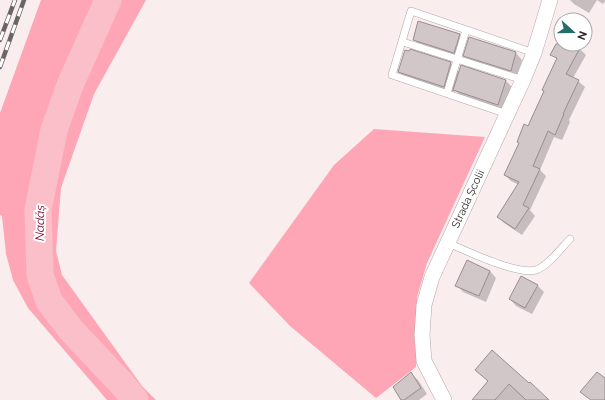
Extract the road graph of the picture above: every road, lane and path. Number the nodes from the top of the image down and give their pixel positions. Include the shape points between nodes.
1 (550, 0) edge
2 (466, 30) junction
3 (402, 42) junction
4 (534, 53) junction
5 (457, 59) junction
6 (523, 80) junction
7 (447, 93) junction
8 (507, 114) junction
9 (570, 239) dead end
10 (448, 242) junction
11 (444, 400) edge

1 - 4 street, Strada Școlii
2 - 3 lane via 411,11
2 - 4 lane
2 - 5 lane
3 - 5 lane
3 - 7 lane via 392,75
4 - 6 street, Strada Școlii
5 - 6 lane
5 - 7 lane
6 - 8 street, Strada Școlii
7 - 8 lane
8 - 10 street, Strada Școlii
9 - 10 lane via 536,270 505,266
10 - 11 street, Strada Școlii via 432,277 424,305 422,335 424,361

